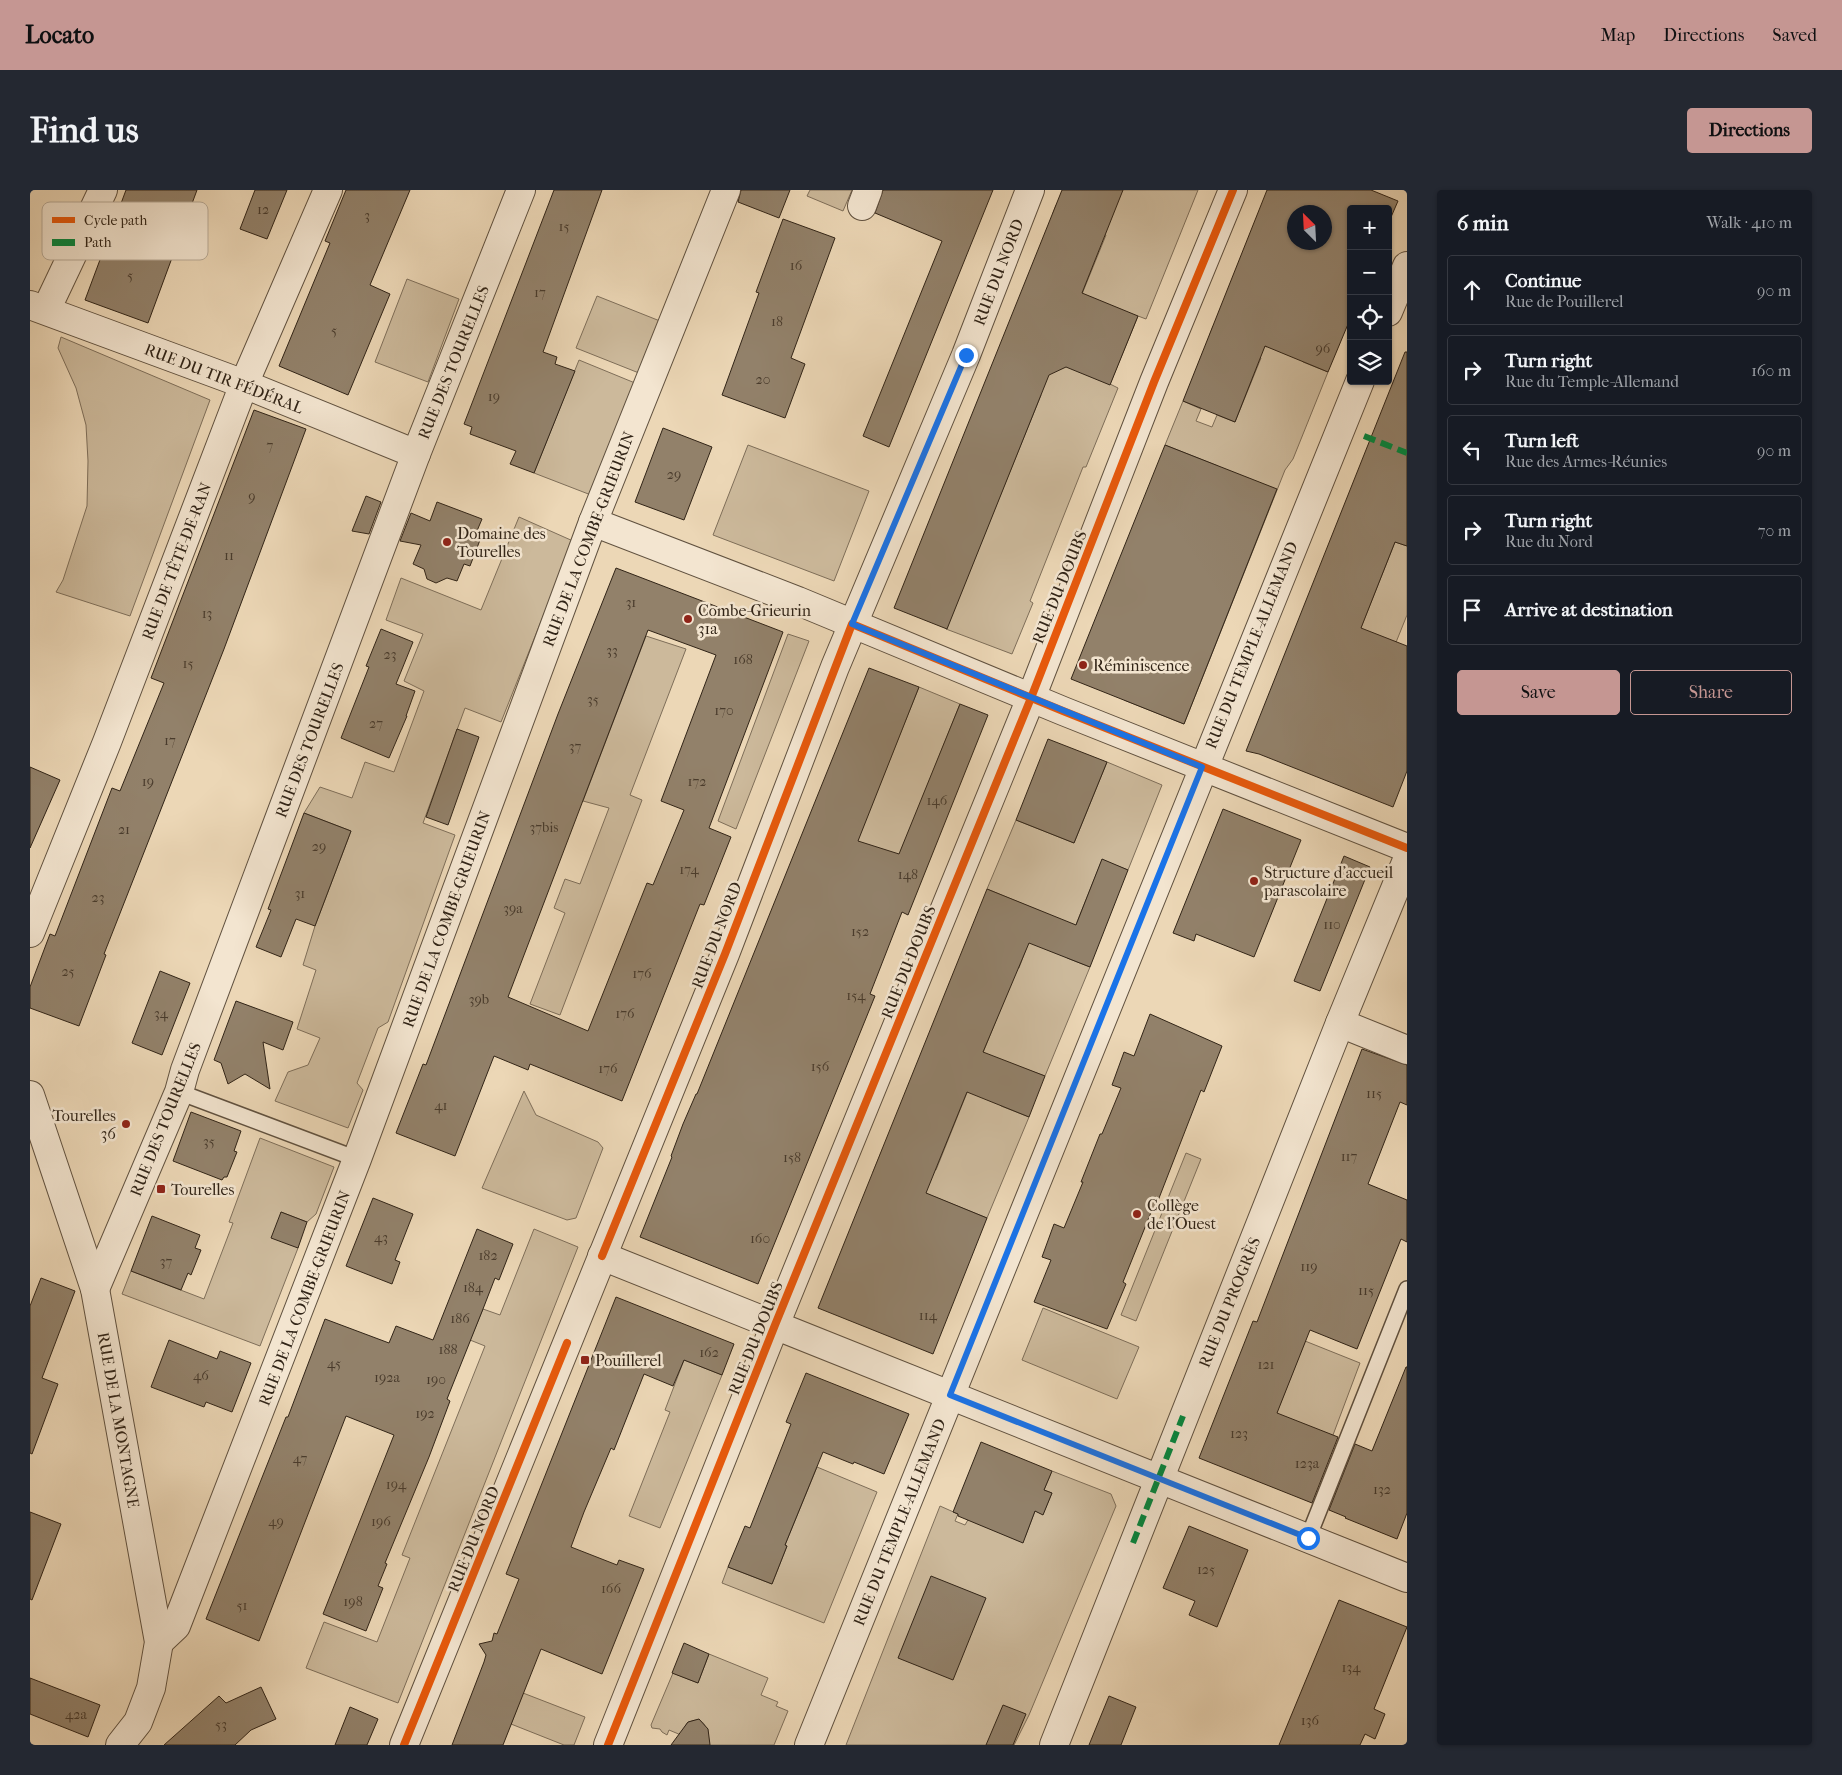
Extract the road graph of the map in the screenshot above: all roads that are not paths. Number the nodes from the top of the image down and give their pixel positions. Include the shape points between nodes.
1 (103, 190) edge
2 (328, 190) edge
3 (521, 190) edge
4 (726, 190) edge
5 (1030, 190) edge
6 (1233, 190) edge
7 (96, 202) edge
8 (64, 260) edge
9 (1407, 266) edge
10 (1392, 302) edge
11 (38, 308) edge
12 (244, 384) junction
13 (1358, 385) edge
14 (416, 454) junction
15 (593, 522) junction
16 (852, 624) junction
17 (1031, 698) junction
18 (1202, 767) junction
19 (1407, 848) edge
20 (1407, 860) edge
21 (30, 933) edge
22 (1340, 1023) junction
23 (1407, 1050) edge
24 (180, 1092) junction
25 (30, 1095) edge
26 (357, 1159) junction
27 (602, 1256) junction
28 (95, 1289) junction
29 (1405, 1299) edge
30 (775, 1325) junction
31 (950, 1395) junction
32 (1158, 1479) junction
33 (1308, 1538) junction
34 (1407, 1578) edge
35 (159, 1642) junction
36 (120, 1745) edge
37 (404, 1745) edge
38 (608, 1745) edge
39 (809, 1745) edge
40 (1054, 1745) edge

1 - 7 street
2 - 12 street, RUE DE TÊTE-DE-RAN
3 - 14 street, RUE DES TOURELLES
4 - 15 street, RUE DE LA COMBE-GRIEURIN
5 - 16 street, RUE DU NORD via 966,355
6 - 17 street, RUE DU DOUBS
8 - 11 street
9 - 10 street
11 - 12 street, RUE DU TIR FÉDÉRAL
12 - 14 street, RUE DU TIR FÉDÉRAL
12 - 21 street, RUE DE TÊTE-DE-RAN
13 - 18 street, RUE DU TEMPLE-ALLEMAND
14 - 24 street, RUE DES TOURELLES via 185,1070
15 - 16 street
15 - 26 street, RUE DE LA COMBE-GRIEURIN
16 - 17 street
16 - 27 street, RUE DU NORD
17 - 18 street
17 - 30 street, RUE DU DOUBS
18 - 19 street
18 - 31 street, RUE DU TEMPLE-ALLEMAND
20 - 22 street, RUE DU PROGRÈS
22 - 23 street
22 - 32 street, RUE DU PROGRÈS
24 - 26 lane
24 - 28 street, RUE DES TOURELLES
25 - 28 street, RUE DE LA MONTAGNE
26 - 35 street, RUE DE LA COMBE-GRIEURIN via 176,1626
27 - 30 street
27 - 37 street, RUE DU NORD
28 - 35 street, RUE DE LA MONTAGNE
29 - 33 lane
30 - 31 street
30 - 38 street, RUE DU DOUBS
31 - 32 street
31 - 39 street, RUE DU TEMPLE-ALLEMAND
32 - 33 street
32 - 40 street, RUE DU PROGRÈS
33 - 34 street
35 - 36 street, RUE DE LA MONTAGNE via 151,1688 138,1722

